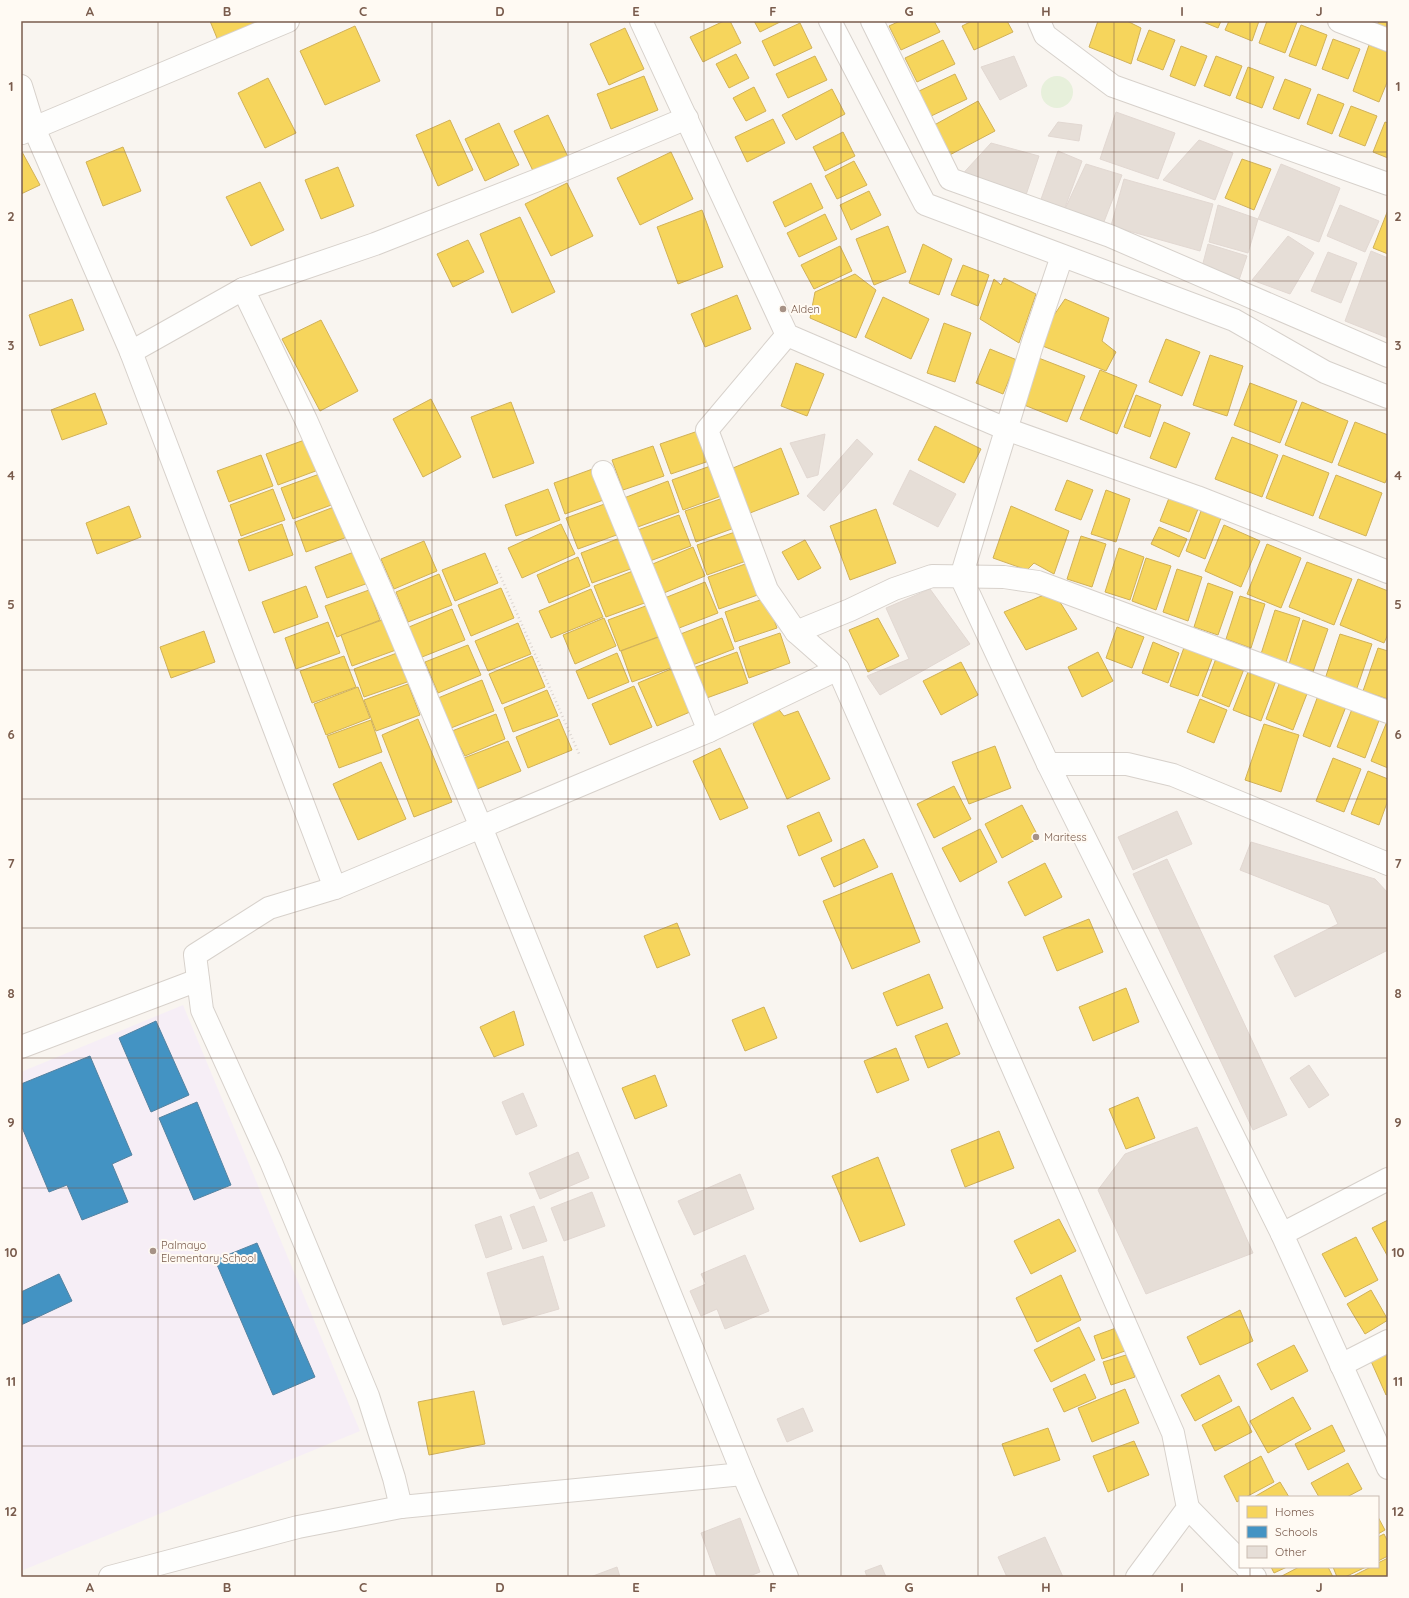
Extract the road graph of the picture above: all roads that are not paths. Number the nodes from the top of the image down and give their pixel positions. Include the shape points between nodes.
1 (288, 21) edge
2 (641, 21) edge
3 (830, 21) edge
4 (872, 21) edge
5 (1039, 21) edge
6 (1339, 21) edge
7 (1388, 40) edge
8 (21, 86) edge
9 (687, 118) junction
10 (28, 131) edge
11 (1388, 184) edge
12 (1120, 241) junction
13 (1062, 256) junction
14 (1109, 274) junction
15 (243, 289) junction
16 (787, 334) junction
17 (131, 352) junction
18 (1388, 356) edge
19 (1388, 397) edge
20 (1006, 430) junction
21 (603, 472) dead end
22 (1388, 572) edge
23 (960, 577) junction
24 (796, 632) junction
25 (838, 670) junction
26 (1388, 712) edge
27 (709, 731) junction
28 (1048, 764) junction
29 (481, 827) junction
30 (1388, 864) edge
31 (335, 888) junction
32 (198, 980) junction
33 (21, 1047) edge
34 (1388, 1179) edge
35 (1282, 1234) junction
36 (1388, 1341) edge
37 (1341, 1364) junction
38 (1388, 1468) edge
39 (743, 1474) junction
40 (401, 1507) junction
41 (1188, 1508) junction
42 (1239, 1560) edge
43 (1247, 1568) edge
44 (110, 1577) edge
45 (786, 1577) edge
46 (1137, 1577) edge
47 (1254, 1577) edge

1 - 10 street
2 - 9 street
3 - 13 street via 925,204
4 - 12 street via 950,179
5 - 11 street via 1045,35 1114,86
6 - 7 street
8 - 10 street
9 - 15 street via 382,241
9 - 16 street
10 - 17 street
12 - 14 street
12 - 18 street
13 - 14 street
13 - 20 street
14 - 19 street via 1234,320 1325,372
15 - 17 street
15 - 29 street via 309,428 392,615
16 - 20 street
16 - 24 street via 707,430 767,590
17 - 31 street
20 - 22 street via 1197,497
20 - 23 street
21 - 27 street
23 - 24 street via 932,576 894,589
23 - 26 street via 1004,577 1038,582
23 - 28 street
24 - 25 street
25 - 27 street
25 - 41 street via 1173,1433
27 - 29 street
28 - 30 street via 1127,764 1173,775
28 - 35 street
29 - 31 street
29 - 39 street
31 - 32 street via 269,908 195,955
32 - 33 street
32 - 40 street via 202,1010 271,1162 368,1396
34 - 35 street
35 - 37 street
36 - 37 street
37 - 38 street
39 - 40 street
39 - 45 street
40 - 44 street via 298,1527
41 - 42 street
41 - 46 street
43 - 47 street

